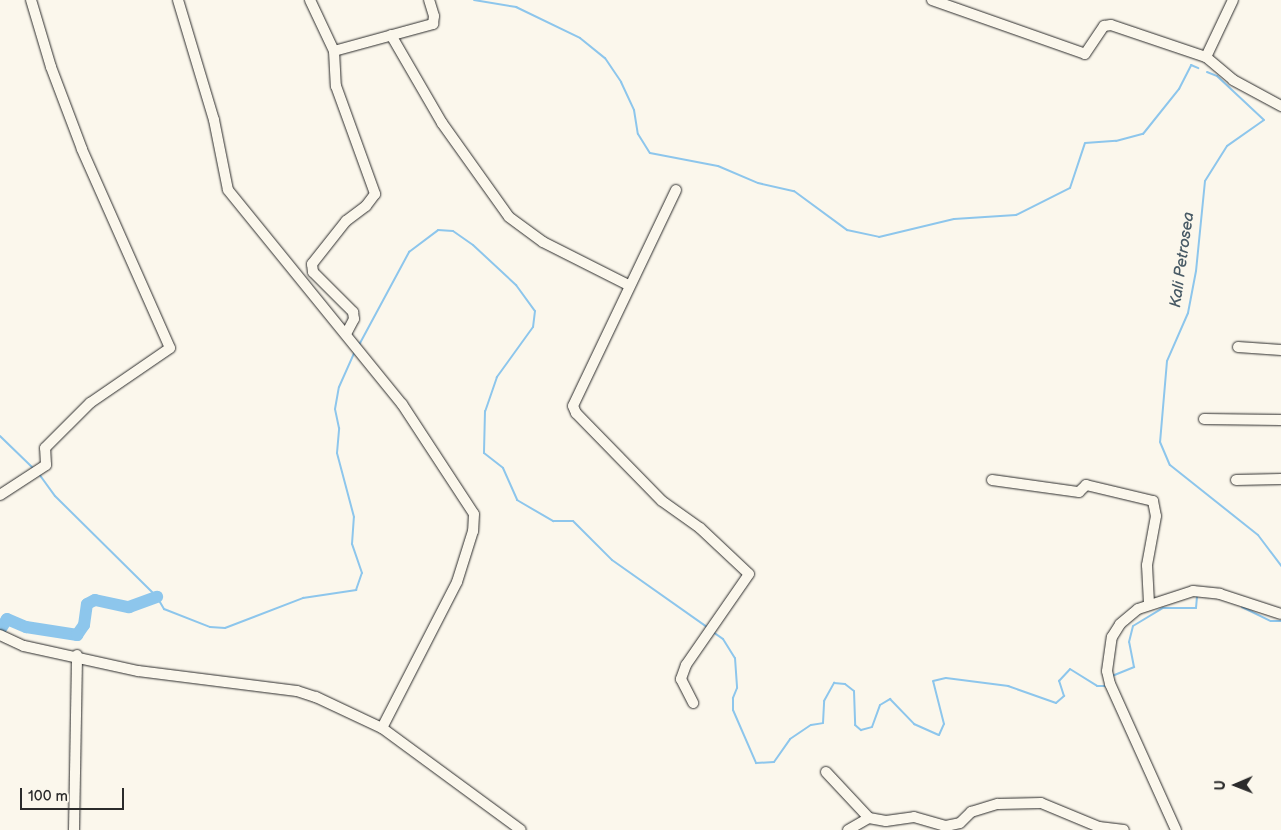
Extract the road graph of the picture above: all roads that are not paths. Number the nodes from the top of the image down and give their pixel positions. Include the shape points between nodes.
1 (31, 0) edge
2 (178, 0) edge
3 (310, 0) edge
4 (429, 0) edge
5 (932, 0) edge
6 (1233, 0) edge
7 (391, 35) junction
8 (334, 51) junction
9 (1206, 57) junction
10 (1281, 106) edge
11 (676, 190) dead end
12 (628, 285) junction
13 (348, 337) junction
14 (1238, 347) dead end
15 (1281, 350) edge
16 (1204, 419) dead end
17 (1281, 420) edge
18 (992, 480) dead end
19 (1236, 480) dead end
20 (1281, 480) edge
21 (0, 495) edge
22 (1149, 603) junction
23 (1281, 614) edge
24 (3, 637) edge
25 (77, 655) junction
26 (693, 703) dead end
27 (382, 728) junction
28 (826, 772) dead end
29 (869, 818) junction
30 (74, 830) edge
31 (520, 830) edge
32 (848, 830) edge
33 (1124, 830) edge
34 (1176, 830) edge

1 - 21 street via 82,149 170,348 90,404 45,448 46,465
2 - 13 street via 213,114 228,190
3 - 8 street
4 - 7 street via 433,24
5 - 9 street via 1080,53 1087,53 1108,24
6 - 9 street
7 - 8 street
7 - 12 street via 442,123 509,217 543,242
8 - 13 street via 336,86 375,194 366,206 346,221 312,264 313,272 353,312
9 - 10 street via 1233,80
11 - 12 street
12 - 26 street via 573,406 576,413 662,501 706,532 749,574 694,650 681,679
13 - 27 street via 402,404 472,508 475,523 457,582
14 - 15 street
16 - 17 street
18 - 22 street via 1080,492 1086,485 1153,501 1156,516 1147,565
19 - 20 street
22 - 23 street via 1193,591 1207,591
22 - 34 street via 1120,624 1112,637 1109,679
24 - 25 street via 24,646
25 - 27 street via 138,671 297,691 339,706
25 - 30 street
27 - 31 street
28 - 29 street
29 - 32 street
29 - 33 street via 886,821 914,817 946,826 960,823 971,812 998,804 1041,803 1099,827

